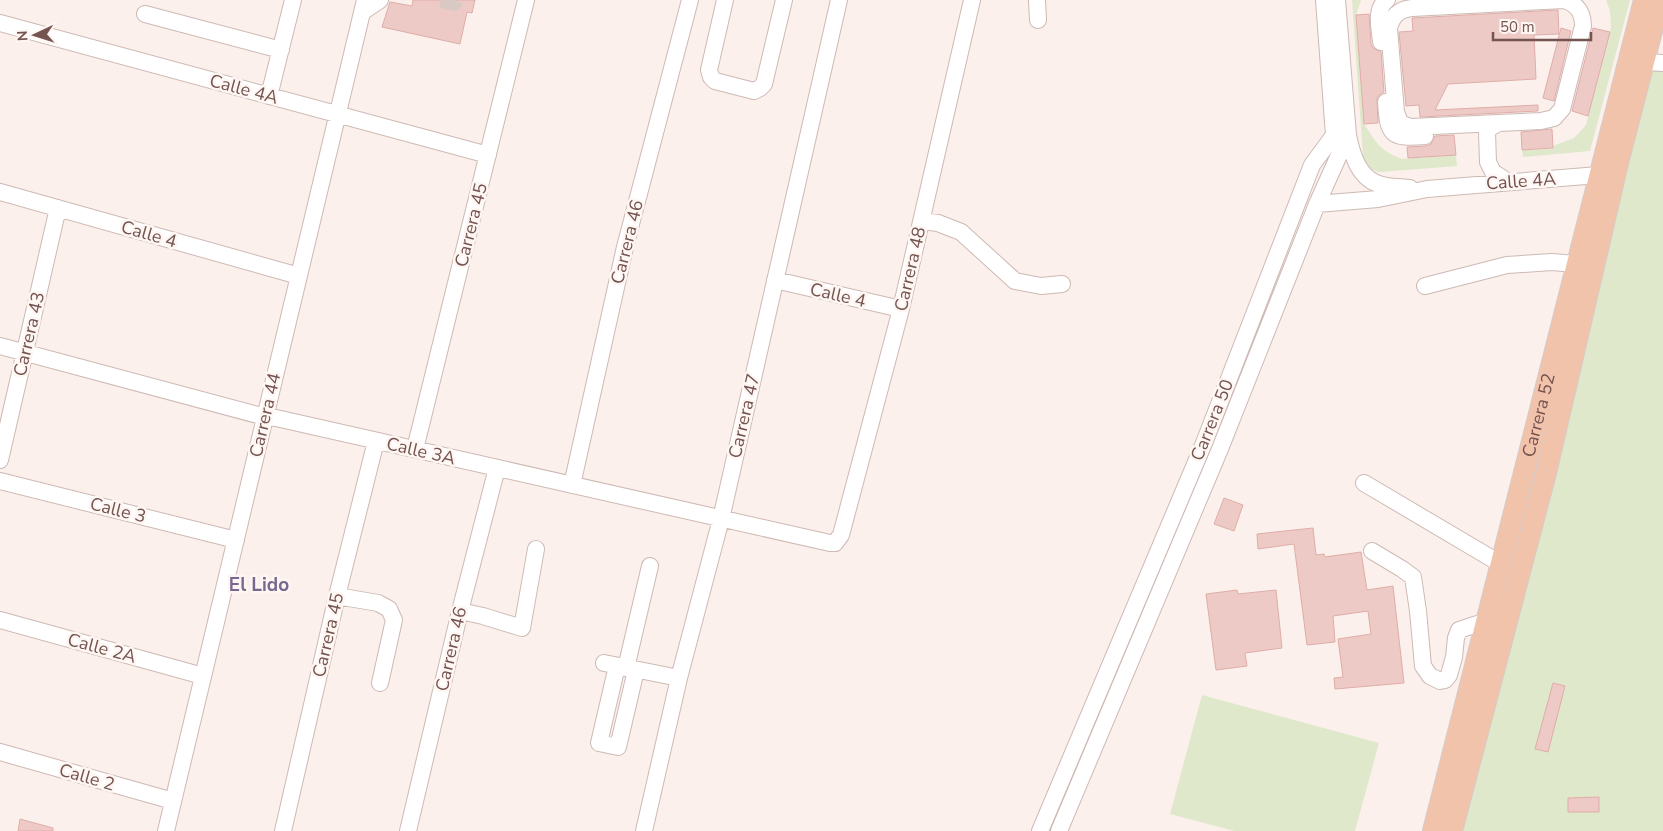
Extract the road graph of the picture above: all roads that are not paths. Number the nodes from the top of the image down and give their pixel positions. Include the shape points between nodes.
1 (294, 0) edge
2 (380, 0) edge
3 (526, 0) edge
4 (690, 0) edge
5 (725, 0) edge
6 (784, 0) edge
7 (839, 0) edge
8 (972, 0) edge
9 (1037, 0) edge
10 (1324, 0) edge
11 (1337, 0) edge
12 (1387, 0) edge
13 (1583, 0) edge
14 (1644, 0) edge
15 (1660, 0) edge
16 (363, 6) edge
17 (146, 14) dead end
18 (1038, 20) dead end
19 (0, 23) edge
20 (281, 50) junction
21 (1649, 58) edge
22 (269, 96) junction
23 (337, 114) junction
24 (1483, 128) junction
25 (1348, 135) junction
26 (488, 155) junction
27 (1607, 175) junction
28 (1508, 182) junction
29 (1461, 186) junction
30 (1427, 189) junction
31 (0, 192) edge
32 (1317, 204) junction
33 (58, 208) junction
34 (922, 221) junction
35 (1576, 264) junction
36 (299, 276) junction
37 (775, 280) junction
38 (1062, 284) dead end
39 (1425, 286) dead end
40 (1577, 301) junction
41 (901, 309) junction
42 (0, 346) edge
43 (25, 352) junction
44 (265, 417) junction
45 (376, 441) junction
46 (415, 449) junction
47 (0, 460) edge
48 (497, 468) junction
49 (0, 481) edge
50 (1364, 483) dead end
51 (572, 485) junction
52 (721, 518) junction
53 (841, 535) joint
54 (236, 540) junction
55 (536, 549) dead end
56 (1372, 551) dead end
57 (1502, 564) junction
58 (650, 566) dead end
59 (337, 596) junction
60 (460, 611) junction
61 (0, 620) edge
62 (1486, 626) junction
63 (203, 676) junction
64 (679, 678) junction
65 (1445, 680) junction
66 (380, 683) dead end
67 (1469, 692) junction
68 (0, 752) edge
69 (173, 801) junction
70 (166, 831) edge
71 (283, 831) edge
72 (408, 831) edge
73 (644, 831) edge
74 (1040, 831) edge
75 (1059, 831) edge
76 (1433, 831) edge
77 (1452, 831) edge

1 - 20 street
2 - 16 street
3 - 26 street, Carrera 45
4 - 51 street, Carrera 46 via 625,247
5 - 6 street via 709,70 711,77 716,82 754,91 764,84
7 - 37 street, Carrera 47
8 - 34 street, Carrera 48
9 - 18 street
10 - 74 street, Carrera 50 via 1334,134 1312,165 1204,443
11 - 25 street, Carrera 50
12 - 24 street via 1379,13 1389,127 1406,138
13 - 24 street via 1591,14 1591,27 1566,120 1552,128
14 - 21 main road, Carrera 52
15 - 21 main road, Carrera 52
16 - 23 street, Carrera 44
17 - 20 street
19 - 22 street, Calle 4A
20 - 22 street
21 - 27 main road, Carrera 52
22 - 23 street, Calle 4A
23 - 26 street, Calle 4A
23 - 36 street, Carrera 44
24 - 24 street via 1548,121 1561,112 1583,26 1582,14 1575,5 1564,0 1406,8 1392,19 1389,29 1395,106 1402,124 1411,127
24 - 28 street via 1490,167
24 - 29 street via 1479,169
25 - 30 street, Calle 4A via 1355,162 1370,180 1381,185
25 - 32 street, Carrera 50
26 - 46 street, Carrera 45
27 - 28 street, Calle 4A
27 - 35 main road, Carrera 52
27 - 40 main road, Carrera 52
28 - 29 street, Calle 4A
29 - 30 street, Calle 4A
30 - 32 street, Calle 4A via 1378,199
31 - 33 street, Calle 4
32 - 75 street, Carrera 50 via 1220,449
33 - 36 street, Calle 4
33 - 43 street, Carrera 43
34 - 38 street via 938,222 961,232 1015,280 1041,286
34 - 41 street, Carrera 48
35 - 39 street via 1507,265
35 - 40 main road, Carrera 52
36 - 44 street, Carrera 44
37 - 41 street, Calle 4
37 - 52 street, Carrera 47
40 - 57 main road, Carrera 52
40 - 77 main road, Carrera 52 via 1544,482
41 - 53 street, Carrera 48
42 - 43 street, Calle 3A
43 - 44 street, Calle 3A
43 - 47 street, Carrera 43
44 - 45 street, Calle 3A
44 - 54 street, Carrera 44
45 - 46 street, Calle 3A
45 - 59 street, Carrera 45
46 - 48 street, Calle 3A
48 - 51 street, Calle 3A
48 - 60 street, Carrera 46
49 - 54 street, Calle 3
50 - 57 street
51 - 52 street, Calle 3A
52 - 53 street, Calle 3A via 830,543 835,543
52 - 64 street, Carrera 47
54 - 63 street, Carrera 44
55 - 60 street via 522,628
56 - 65 street via 1413,577 1423,666 1430,676
57 - 62 main road, Carrera 52
58 - 64 street via 621,667
59 - 66 street via 378,603 390,609 394,620
59 - 71 street, Carrera 45
60 - 72 street, Carrera 46
61 - 63 street, Calle 2A
62 - 65 street via 1477,624 1459,630 1449,675
62 - 67 main road, Carrera 52
63 - 69 street, Carrera 44
64 - 73 street, Carrera 47
65 - 67 street
67 - 76 main road, Carrera 52
68 - 69 street, Calle 2
69 - 70 street, Carrera 44

